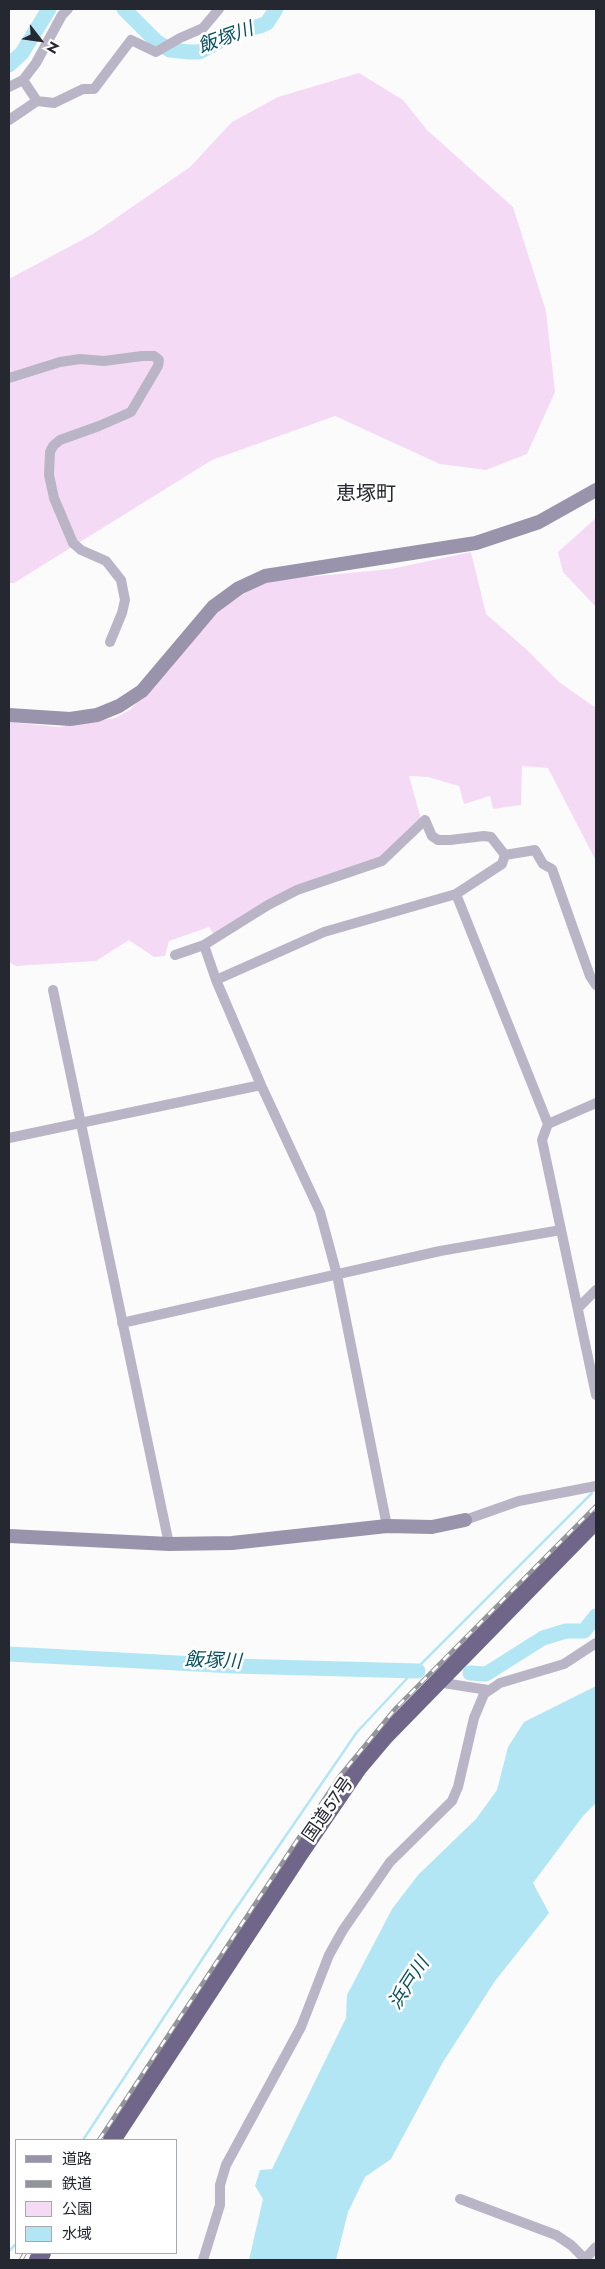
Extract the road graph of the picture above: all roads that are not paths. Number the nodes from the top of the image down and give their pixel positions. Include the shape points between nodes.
1 (68, 9) edge
2 (219, 9) edge
3 (23, 80) junction
4 (9, 87) edge
5 (37, 101) junction
6 (9, 120) edge
7 (9, 378) edge
8 (596, 490) edge
9 (110, 642) dead end
10 (9, 715) edge
11 (505, 855) junction
12 (456, 894) junction
13 (204, 945) junction
14 (175, 955) dead end
15 (216, 980) junction
16 (596, 985) edge
17 (53, 990) dead end
18 (261, 1085) junction
19 (596, 1103) edge
20 (81, 1122) junction
21 (548, 1124) junction
22 (9, 1138) edge
23 (561, 1230) junction
24 (337, 1275) junction
25 (596, 1290) edge
26 (579, 1307) junction
27 (122, 1323) junction
28 (596, 1395) edge
29 (596, 1486) edge
30 (465, 1520) joint
31 (596, 1520) edge
32 (387, 1526) junction
33 (9, 1536) edge
34 (169, 1544) junction
35 (596, 1643) edge
36 (437, 1682) junction
37 (488, 1690) junction
38 (113, 2139) edge
39 (460, 2199) dead end
40 (596, 2247) edge
41 (203, 2260) edge

1 - 3 street
2 - 5 street via 203,28 156,52 131,40 94,88 83,89 54,103
3 - 4 street
3 - 5 street
5 - 6 street
7 - 9 street via 60,362 142,356 154,356 159,360 131,412 60,440 50,452 49,475 54,498 73,543 81,550 106,560 121,580 125,600
8 - 10 street via 539,522 476,543 264,576 239,588 213,607 142,691 119,706 98,715 70,719
11 - 12 street via 502,864
11 - 13 street via 491,837 438,840 432,836 424,820 382,861 297,890
11 - 16 street via 535,850 543,864 552,869 574,935
12 - 15 street via 324,932
12 - 21 street
13 - 14 street
13 - 15 street
15 - 18 street
17 - 20 street
18 - 20 street
18 - 24 street via 320,1212
19 - 21 street
20 - 22 street
20 - 27 street
21 - 23 street via 542,1140
23 - 24 street via 440,1251
23 - 26 street
24 - 27 street
24 - 32 street
25 - 26 street
26 - 28 street
27 - 34 street
29 - 30 street via 519,1501
30 - 32 street via 432,1526
31 - 36 highway, 国道57号
32 - 34 street via 232,1543
33 - 34 street
35 - 37 street via 564,1664 500,1683
36 - 37 street
36 - 38 highway, 国道57号 via 385,1736 332,1805
37 - 41 street via 474,1718 452,1801 390,1862 329,1955 301,2027 226,2165 220,2185 220,2205
39 - 40 street via 556,2235 585,2259

